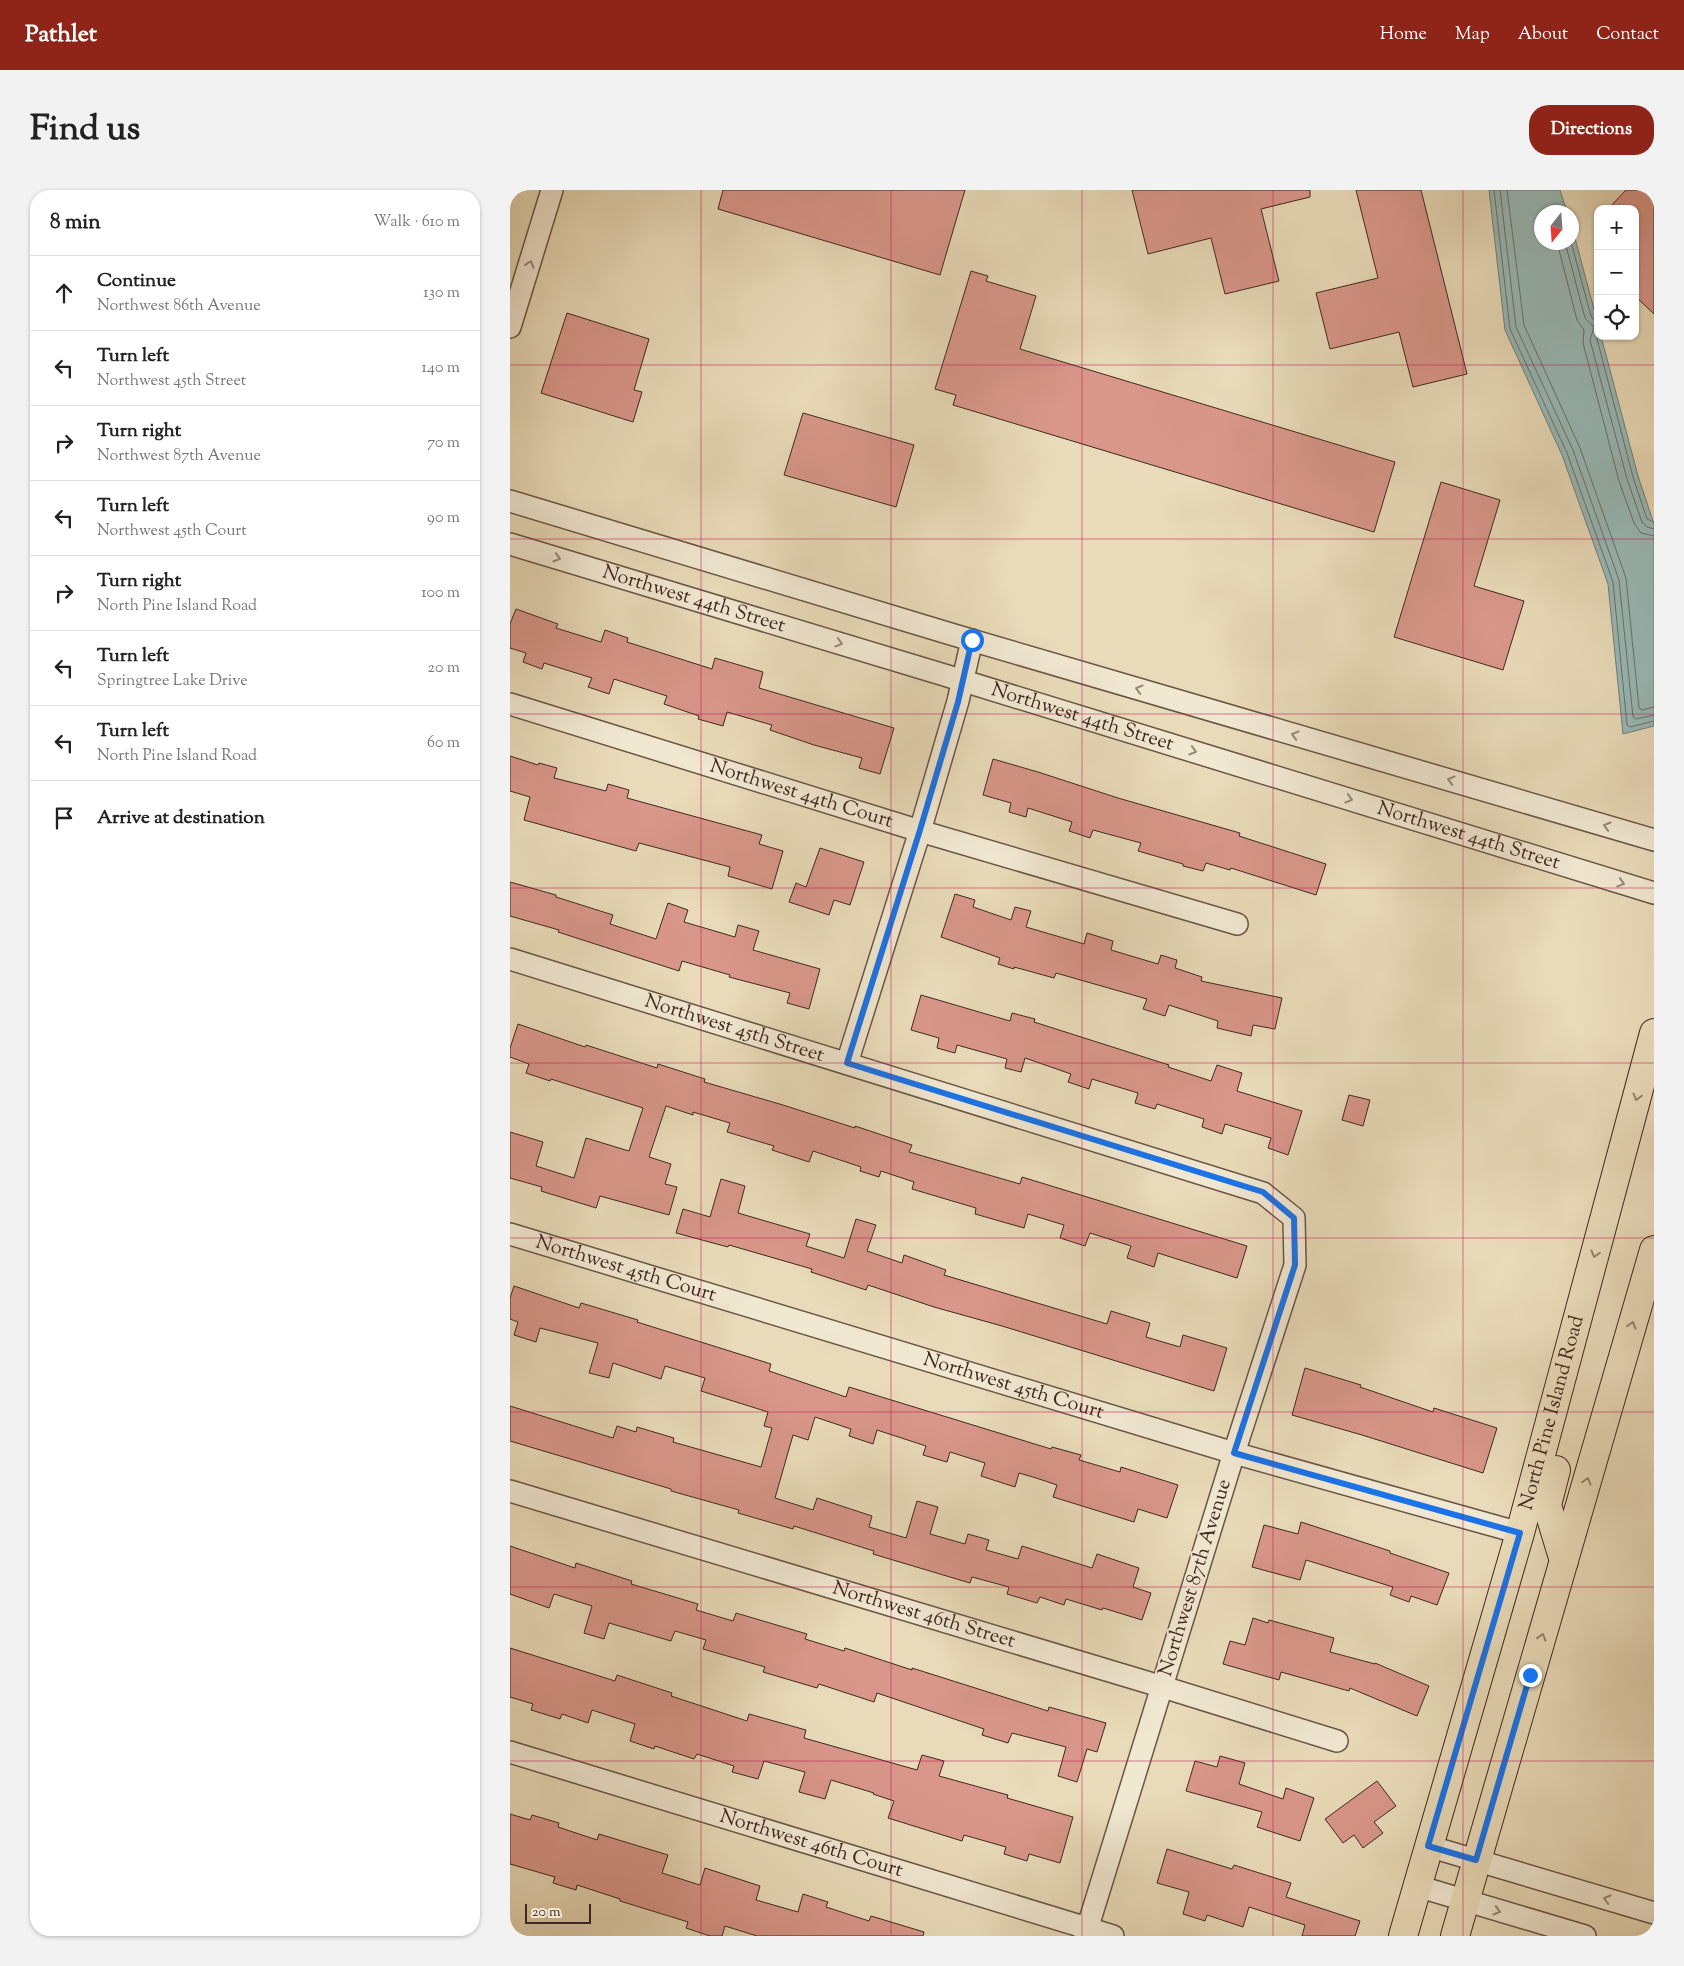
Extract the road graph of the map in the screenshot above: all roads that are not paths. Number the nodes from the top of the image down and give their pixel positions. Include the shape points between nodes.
1 (552, 190) edge
2 (510, 327) edge
3 (510, 501) edge
4 (510, 544) edge
5 (972, 640) junction
6 (963, 680) junction
7 (510, 704) edge
8 (920, 830) junction
9 (1654, 840) edge
10 (1654, 893) edge
11 (1236, 924) dead end
12 (510, 960) edge
13 (1654, 1033) edge
14 (847, 1063) junction
15 (1294, 1218) joint
16 (510, 1234) edge
17 (1654, 1250) edge
18 (1587, 1282) junction
19 (1234, 1453) junction
20 (510, 1492) edge
21 (1520, 1533) junction
22 (1564, 1561) junction
23 (1163, 1687) junction
24 (1337, 1741) dead end
25 (510, 1752) edge
26 (1428, 1846) junction
27 (1476, 1860) junction
28 (1417, 1886) junction
29 (1464, 1902) junction
30 (1654, 1913) edge
31 (1086, 1932) edge
32 (1113, 1936) edge
33 (1402, 1936) edge
34 (1455, 1936) edge
35 (1585, 1936) edge

2 -> 1 street
3 - 5 street, Northwest 44th Street
4 -> 6 street, Northwest 44th Street
5 - 6 street
9 -> 5 street, Northwest 44th Street
6 - 8 street
6 -> 10 street, Northwest 44th Street
7 - 8 street, Northwest 44th Court
8 - 11 street, Northwest 44th Court
8 - 14 street
12 - 14 street, Northwest 45th Street
13 -> 18 main road, North Pine Island Road
14 - 15 street, Northwest 45th Street via 1263,1192
15 - 19 street, Northwest 87th Avenue via 1295,1265
16 - 19 street, Northwest 45th Court
22 -> 17 main road
18 - 21 main road, North Pine Island Road
18 - 22 main road via 1579,1386 1547,1504
19 - 21 street, Northwest 45th Court
19 - 23 street, Northwest 87th Avenue
20 - 23 street, Northwest 46th Street
21 - 26 main road, North Pine Island Road
27 -> 22 main road
23 - 24 street, Northwest 46th Street
23 - 31 street, Northwest 87th Avenue
25 - 31 street, Northwest 46th Court
26 - 27 street
26 - 28 main road, North Pine Island Road
27 - 29 main road
30 -> 27 street
28 - 29 street
28 - 33 main road, North Pine Island Road
29 - 34 main road
29 -> 35 street
31 - 32 street, Northwest 46th Court

